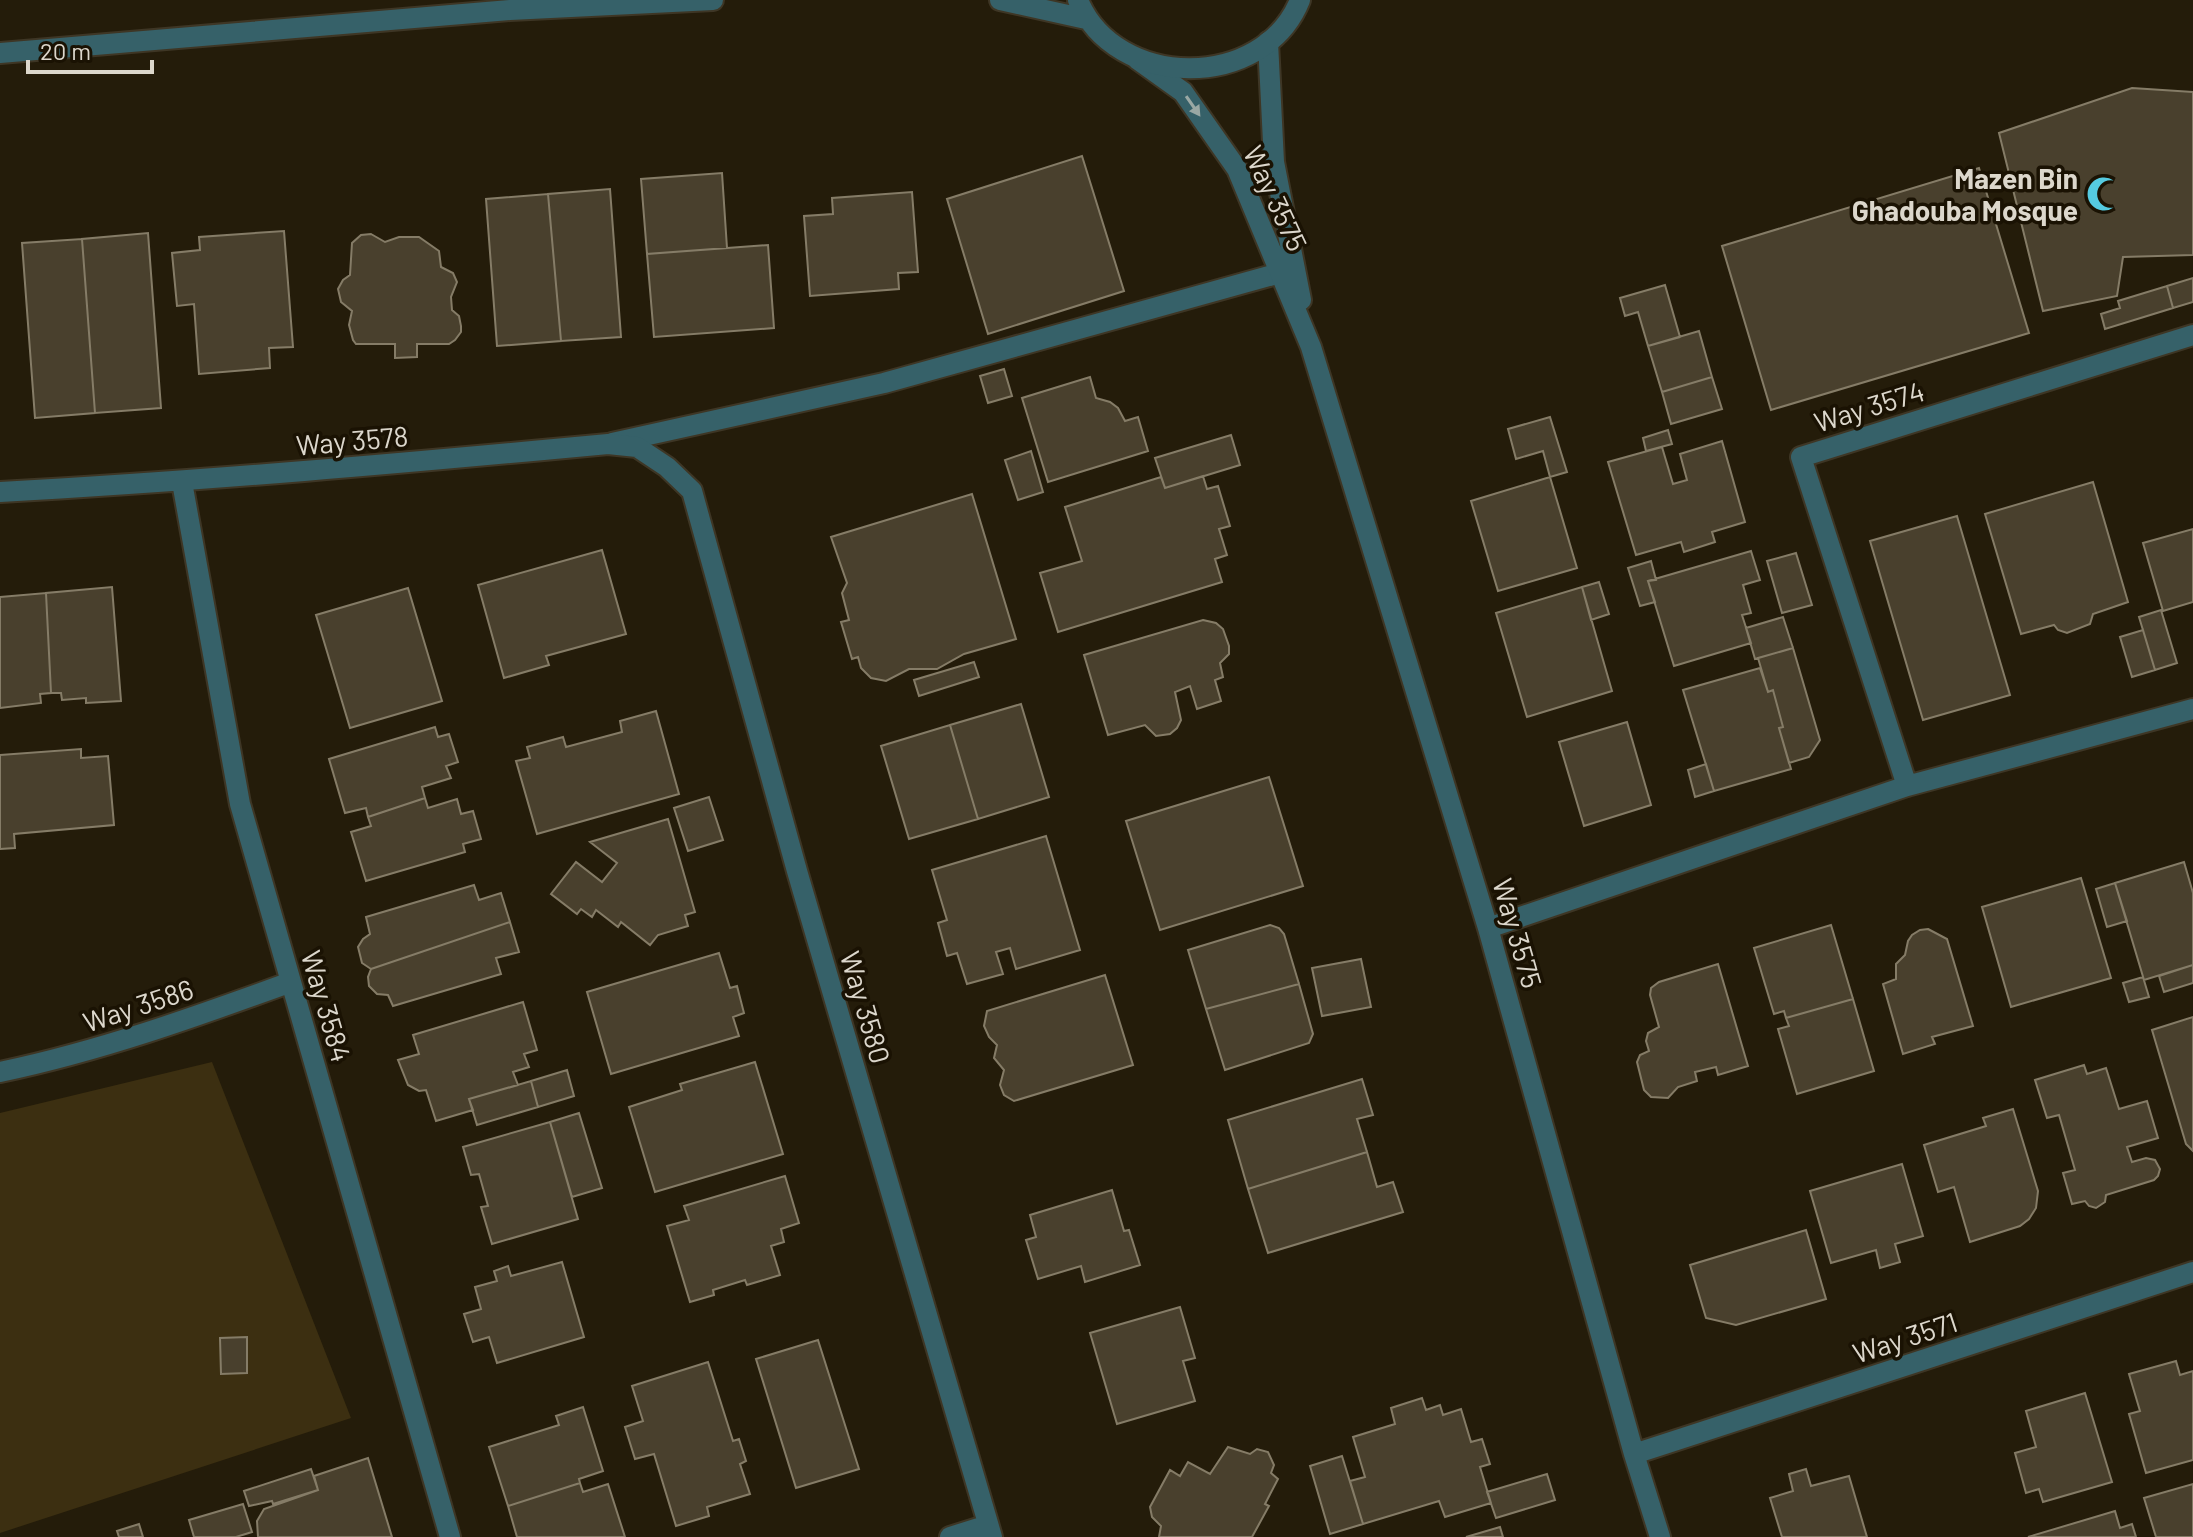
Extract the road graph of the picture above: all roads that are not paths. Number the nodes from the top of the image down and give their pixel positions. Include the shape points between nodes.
1 (569, 0) edge
2 (713, 0) edge
3 (1000, 0) edge
4 (1301, 2) edge
5 (510, 10) junction
6 (1082, 10) edge
7 (1268, 42) junction
8 (0, 53) edge
9 (1133, 57) junction
10 (1280, 273) junction
11 (2193, 335) edge
12 (1311, 347) junction
13 (608, 444) junction
14 (182, 482) junction
15 (692, 491) joint
16 (0, 492) edge
17 (2193, 709) edge
18 (1907, 786) junction
19 (1488, 928) junction
20 (291, 982) junction
21 (0, 1072) edge
22 (2193, 1272) edge
23 (1634, 1454) junction
24 (990, 1531) edge
25 (450, 1537) edge
26 (950, 1537) edge
27 (1660, 1537) edge

1 - 5 street
2 - 5 street
3 - 6 street
4 - 7 street
5 - 8 street
6 - 9 street, Way 3575 via 1106,38
7 - 9 street via 1238,61 1203,69 1168,68
7 - 12 street, Way 3575 via 1274,162
9 -> 10 street, Way 3575 via 1183,92 1237,169
10 - 12 street, Way 3575
10 - 13 street via 884,383
11 - 18 street, Way 3574 via 1801,457
12 - 19 street, Way 3575
13 - 14 street, Way 3578
13 - 15 street, Way 3578 via 637,447
14 - 16 street, Way 3578
14 - 20 street, Way 3584 via 240,804
15 - 24 street, Way 3580
17 - 18 street
18 - 19 street
19 - 23 street, Way 3575
20 - 21 street, Way 3586 via 171,1026
20 - 25 street, Way 3584
22 - 23 street, Way 3571
23 - 27 street, Way 3575
24 - 26 street

